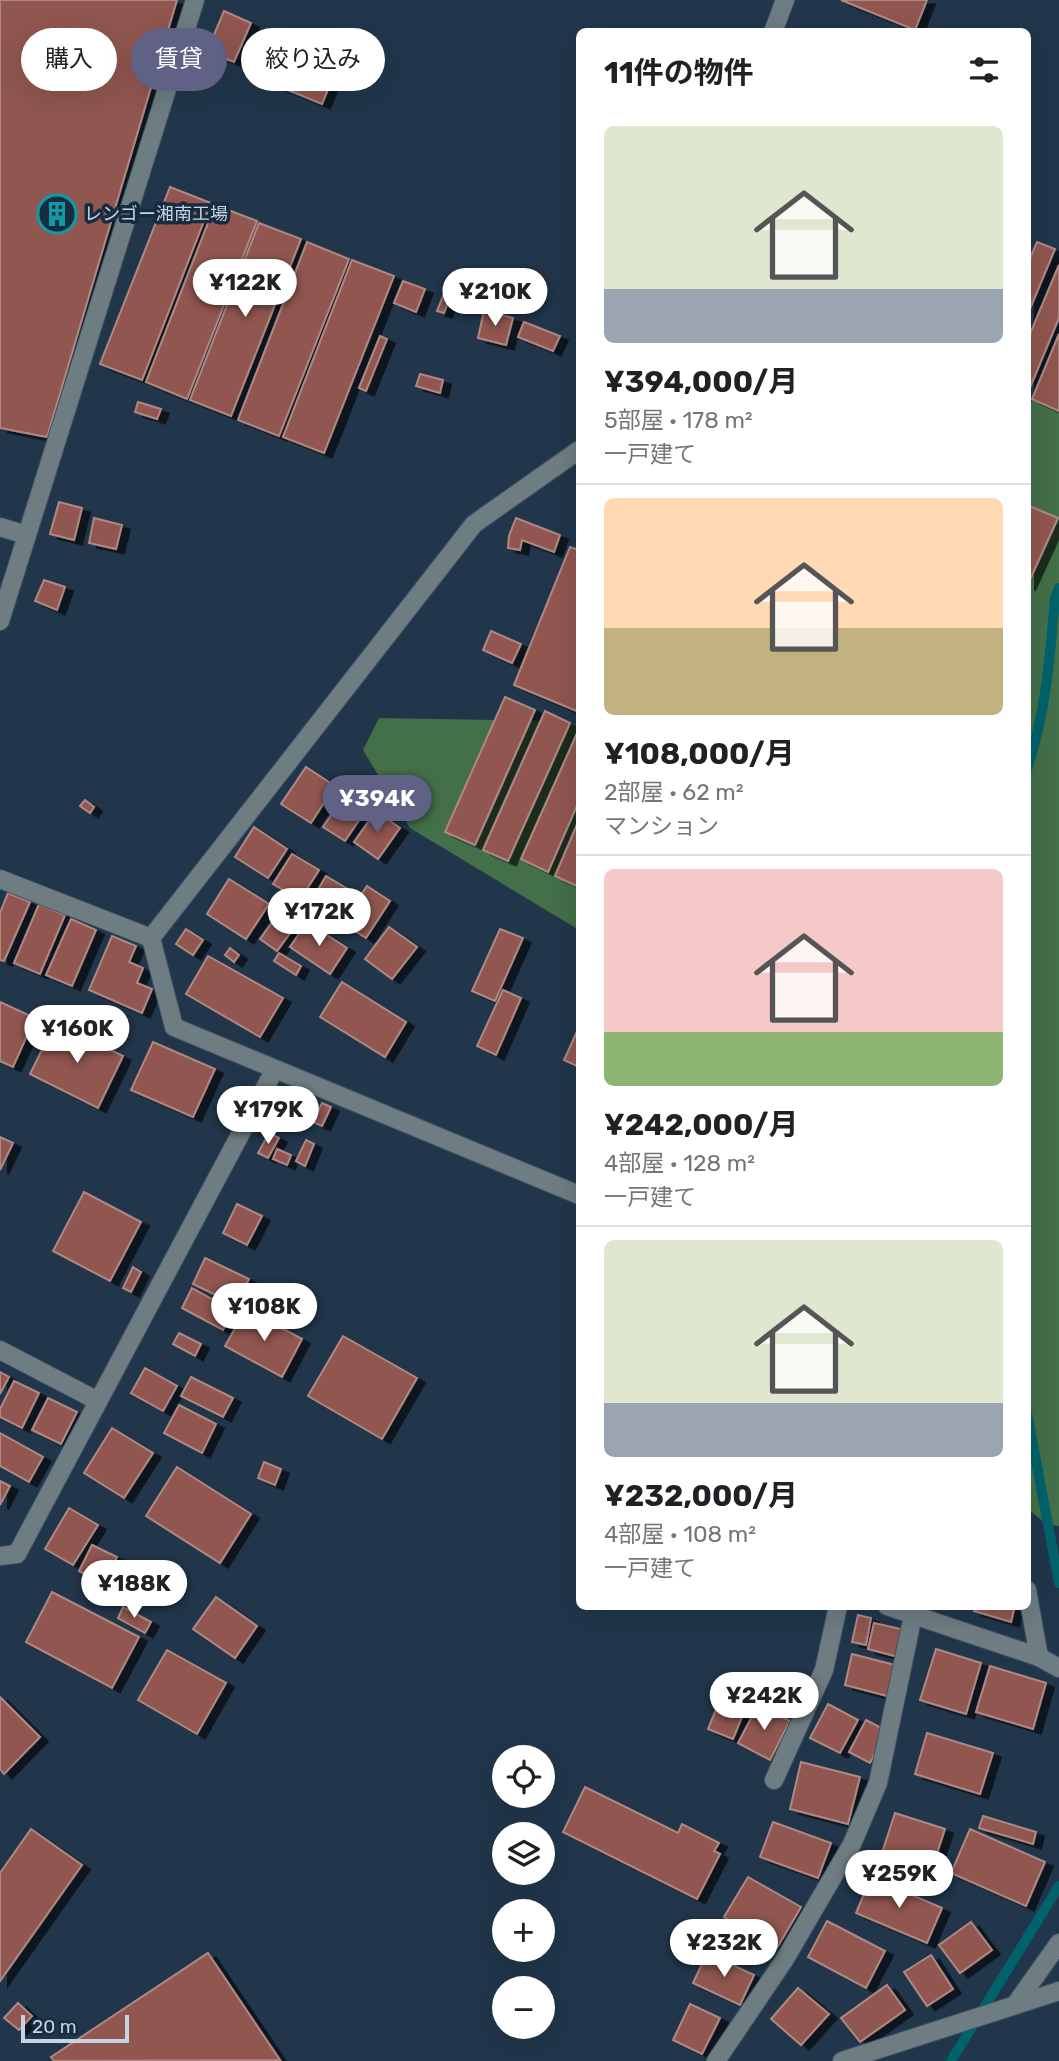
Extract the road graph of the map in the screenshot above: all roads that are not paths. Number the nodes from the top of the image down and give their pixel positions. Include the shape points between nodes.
1 (195, 0) edge
2 (785, 0) edge
3 (774, 28) edge
4 (576, 452) edge
5 (0, 527) edge
6 (27, 535) junction
7 (0, 621) edge
8 (0, 879) edge
9 (151, 938) junction
10 (275, 1069) junction
11 (576, 1194) edge
12 (0, 1350) edge
13 (97, 1402) junction
14 (0, 1556) edge
15 (837, 1610) edge
16 (899, 1610) edge
17 (1031, 1610) edge
18 (913, 1615) junction
19 (1039, 1657) junction
20 (1059, 1668) edge
21 (774, 1780) dead end
22 (1059, 1943) edge
23 (1059, 1991) edge
24 (1015, 2005) junction
25 (716, 2061) edge
26 (842, 2061) edge

1 - 6 street
2 - 3 street
4 - 9 street via 474,524
5 - 6 street
6 - 7 street
8 - 9 street
9 - 10 street via 174,1027
10 - 11 street
10 - 13 street
12 - 13 street
13 - 14 street via 17,1554
15 - 21 street via 824,1670
16 - 18 street
17 - 19 street
18 - 19 street
18 - 25 street via 878,1783 852,1843 785,1959
19 - 20 street
22 - 24 street
23 - 24 street
24 - 26 street

